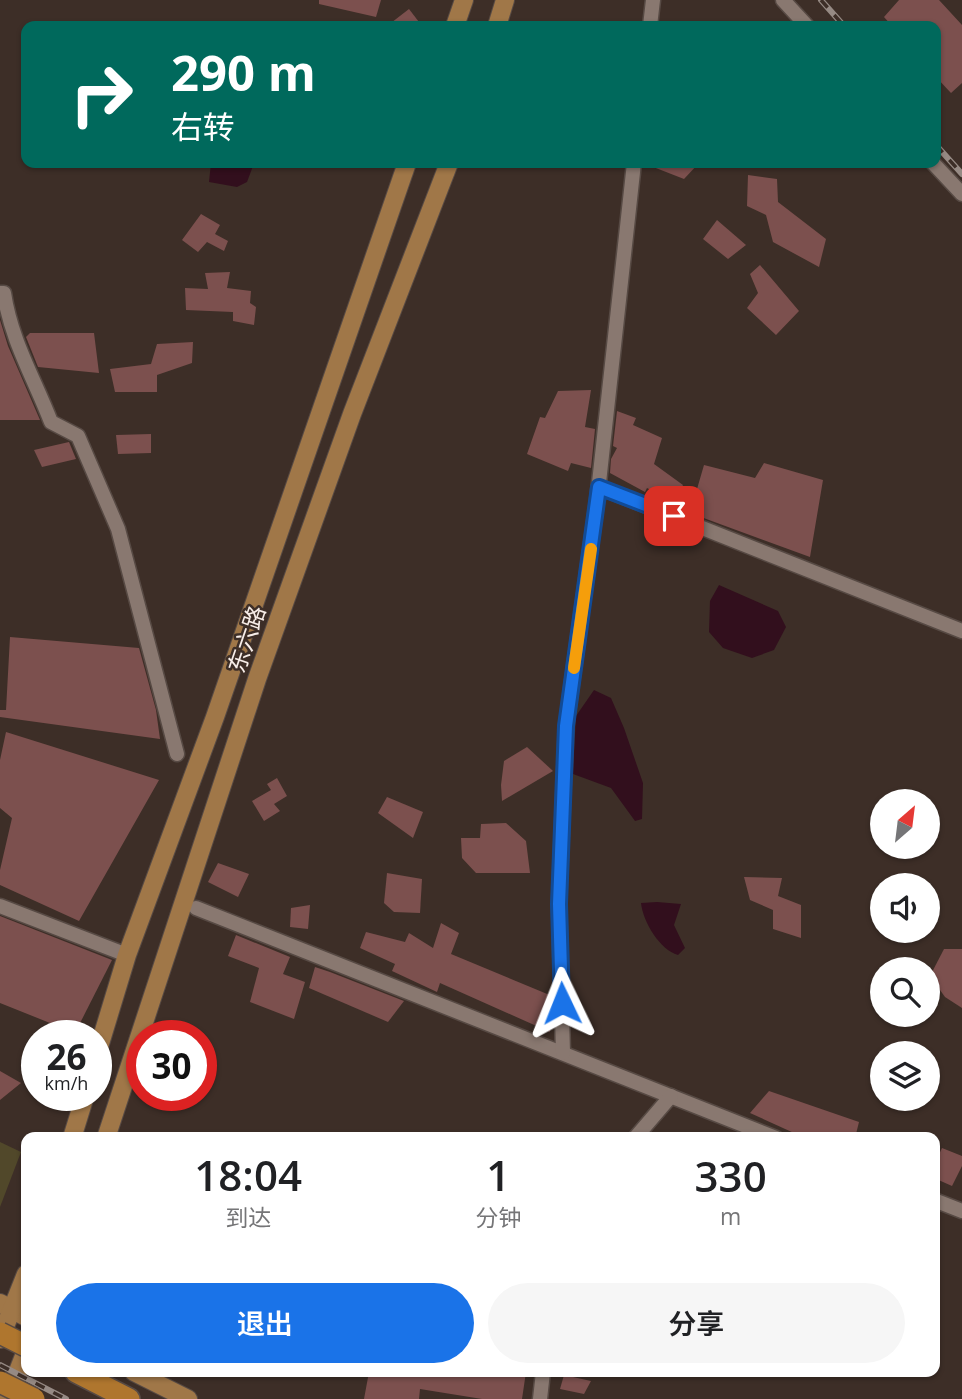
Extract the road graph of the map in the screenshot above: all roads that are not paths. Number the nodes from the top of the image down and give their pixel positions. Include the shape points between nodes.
1 (464, 0) edge
2 (505, 0) edge
3 (653, 0) edge
4 (783, 0) edge
5 (457, 21) edge
6 (499, 21) edge
7 (651, 21) edge
8 (802, 21) edge
9 (405, 168) edge
10 (447, 168) edge
11 (633, 168) edge
12 (938, 168) edge
13 (962, 194) edge
14 (0, 293) edge
15 (599, 487) junction
16 (962, 631) edge
17 (177, 754) dead end
18 (0, 906) edge
19 (196, 908) dead end
20 (127, 955) junction
21 (107, 1020) edge
22 (564, 1053) junction
23 (671, 1096) junction
24 (80, 1111) edge
25 (74, 1132) edge
26 (108, 1132) edge
27 (640, 1132) edge
28 (761, 1132) edge
29 (940, 1202) edge
30 (962, 1211) edge
31 (21, 1288) edge
32 (13, 1310) edge
33 (0, 1333) edge
34 (0, 1339) edge
35 (21, 1346) edge
36 (21, 1362) edge
37 (86, 1377) edge
38 (144, 1377) edge
39 (542, 1377) edge
40 (0, 1382) edge
41 (7, 1399) edge
42 (34, 1399) edge
43 (129, 1399) edge
44 (188, 1399) edge
45 (540, 1399) edge

1 - 5 main road
2 - 6 main road
3 - 7 street
4 - 8 street
9 - 20 main road, 东六路 via 215,717
10 - 26 main road, 东六路 via 266,654
11 - 15 street
12 - 13 street
14 - 17 street via 4,293 24,364 51,422 78,436 118,529
15 - 16 street
15 - 22 street via 566,726 559,904
18 - 20 street
19 - 22 street
20 - 21 main road, 东六路
22 - 23 street
23 - 27 street
23 - 28 street
24 - 25 main road
29 - 30 street
31 - 32 main road
32 - 34 main road
33 - 35 highway, bridge
36 - 41 main road
37 - 43 highway
38 - 44 main road
39 - 45 street
40 - 42 highway, bridge

